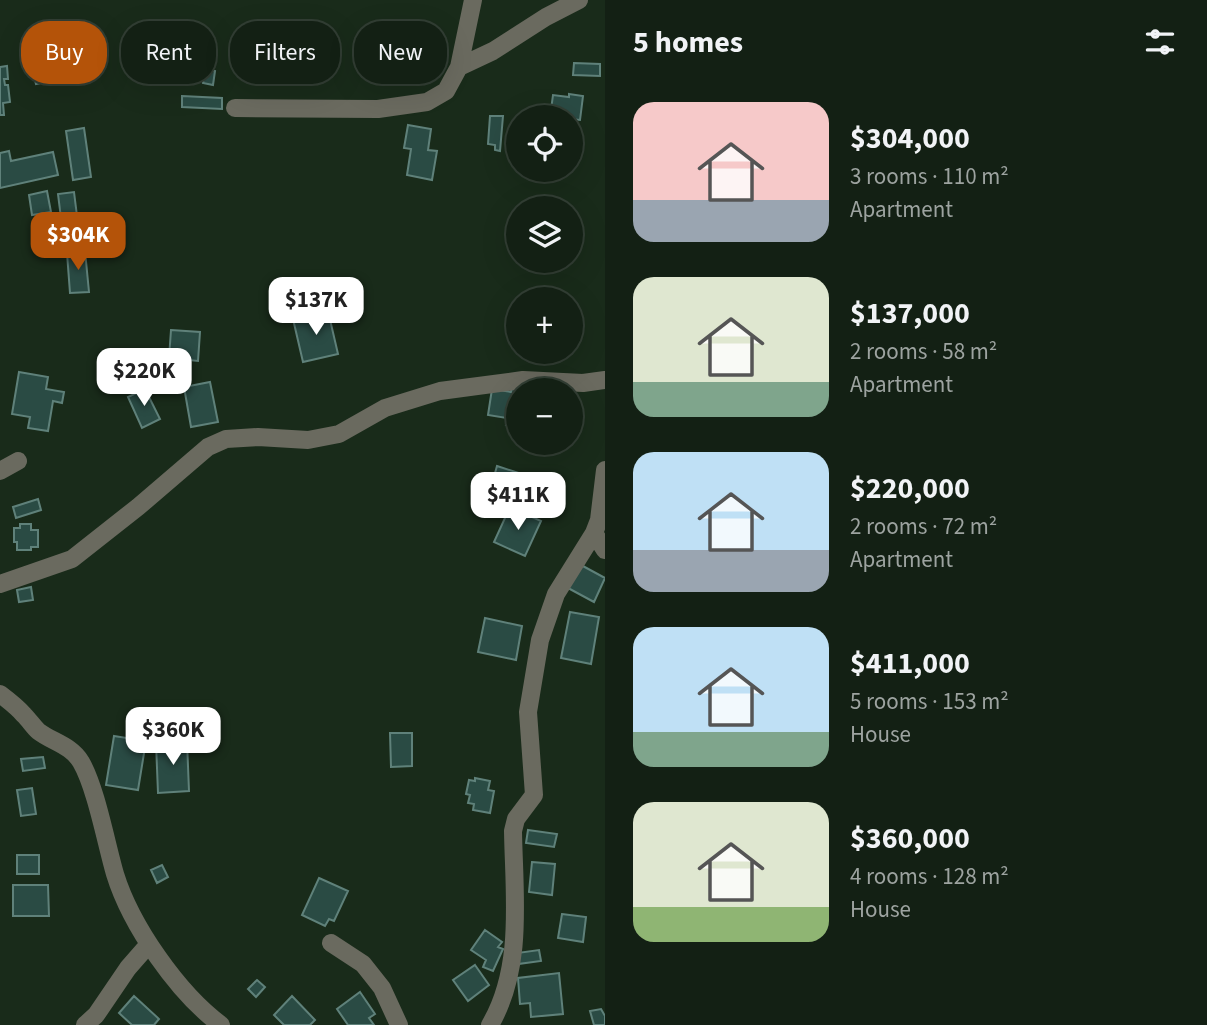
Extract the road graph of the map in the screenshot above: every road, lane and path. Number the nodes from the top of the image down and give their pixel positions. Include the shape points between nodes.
1 (473, 0) edge
2 (579, 0) edge
3 (459, 67) junction
4 (235, 108) dead end
5 (605, 380) edge
6 (18, 461) dead end
7 (605, 470) edge
8 (0, 471) edge
9 (594, 533) junction
10 (605, 550) edge
11 (0, 584) edge
12 (0, 694) edge
13 (331, 943) dead end
14 (149, 944) junction
15 (85, 1025) edge
16 (221, 1025) edge
17 (399, 1025) edge
18 (491, 1025) edge

1 - 3 street
2 - 3 street
3 - 4 street via 446,91 427,102 378,109
5 - 11 street via 523,380 440,391 385,408 339,434 308,440 226,439 208,447 72,559
6 - 8 street
7 - 9 street
9 - 10 street
9 - 18 street via 556,594 540,640 528,712 534,794 513,831 514,954 502,1004
12 - 14 street via 38,731 68,747 80,761 117,878
13 - 17 street via 363,964 382,988
14 - 15 street
14 - 16 street via 185,991

